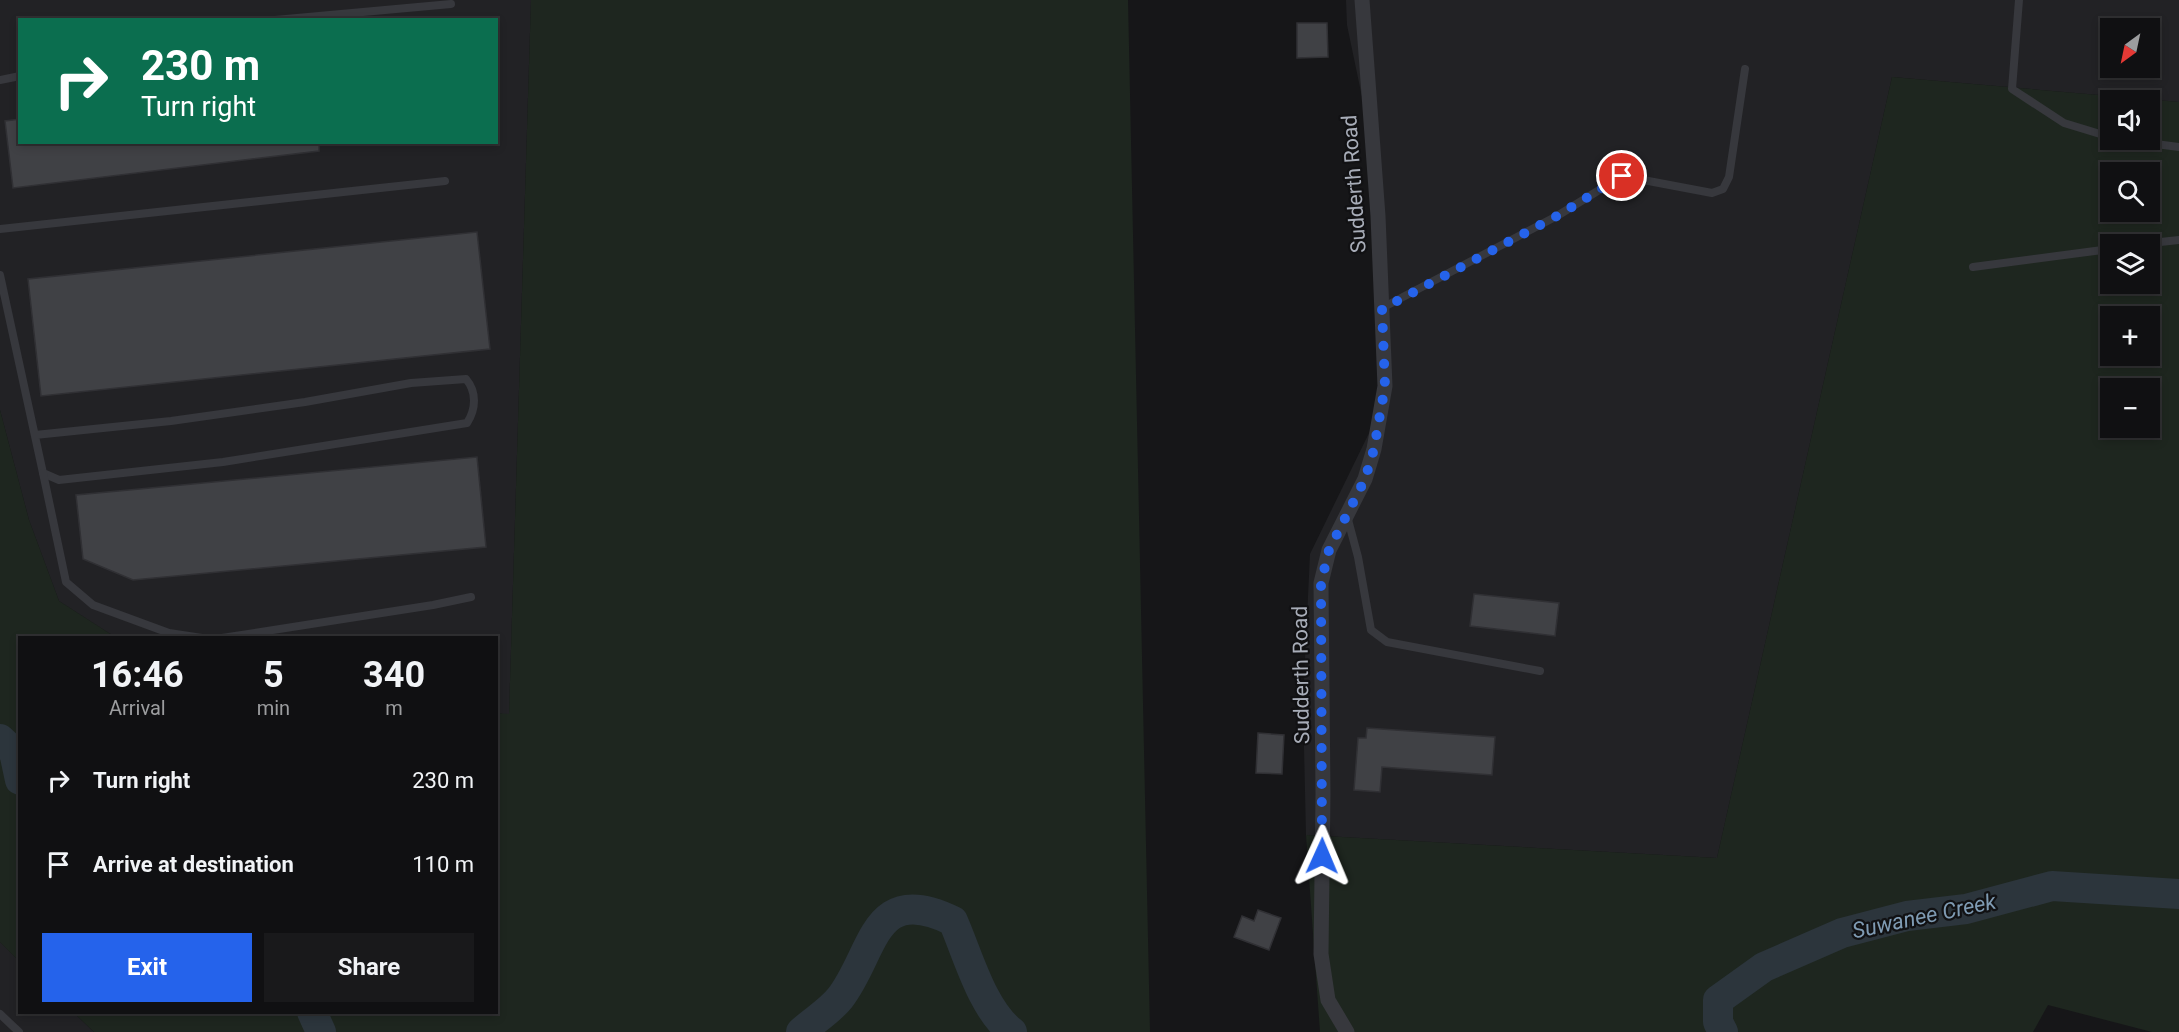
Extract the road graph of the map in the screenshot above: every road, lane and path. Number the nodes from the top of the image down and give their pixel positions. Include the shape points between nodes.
1 (1362, 0) edge
2 (2019, 0) edge
3 (451, 4) dead end
4 (297, 18) edge
5 (1745, 69) dead end
6 (18, 76) edge
7 (0, 80) edge
8 (2100, 134) edge
9 (2160, 144) edge
10 (2179, 147) edge
11 (445, 181) dead end
12 (0, 229) edge
13 (2179, 240) edge
14 (2160, 242) edge
15 (2100, 250) edge
16 (1973, 267) dead end
17 (0, 275) edge
18 (1382, 309) junction
19 (35, 435) junction
20 (43, 473) junction
21 (1347, 515) junction
22 (471, 597) dead end
23 (189, 636) edge
24 (235, 636) edge
25 (1540, 671) dead end
26 (0, 1014) edge
27 (19, 1032) edge
28 (1347, 1032) edge

1 - 18 street, Sudderth Road
2 - 8 lane via 2012,88 2064,123
3 - 4 lane
5 - 18 lane via 1729,177 1723,189 1712,193 1622,176 1557,216
6 - 7 lane
9 - 10 lane
11 - 12 lane
13 - 14 lane
15 - 16 lane
17 - 19 lane
18 - 21 street, Sudderth Road via 1385,386 1378,428 1365,479
19 - 20 lane
19 - 20 lane via 171,421 411,382 466,379 473,387 474,411 467,423 135,473 59,480
20 - 23 lane via 66,582 93,605 169,633
21 - 25 lane via 1371,630 1387,642
21 - 28 street, Sudderth Road via 1329,550 1321,583 1321,954 1328,1000
22 - 24 lane
26 - 27 lane

